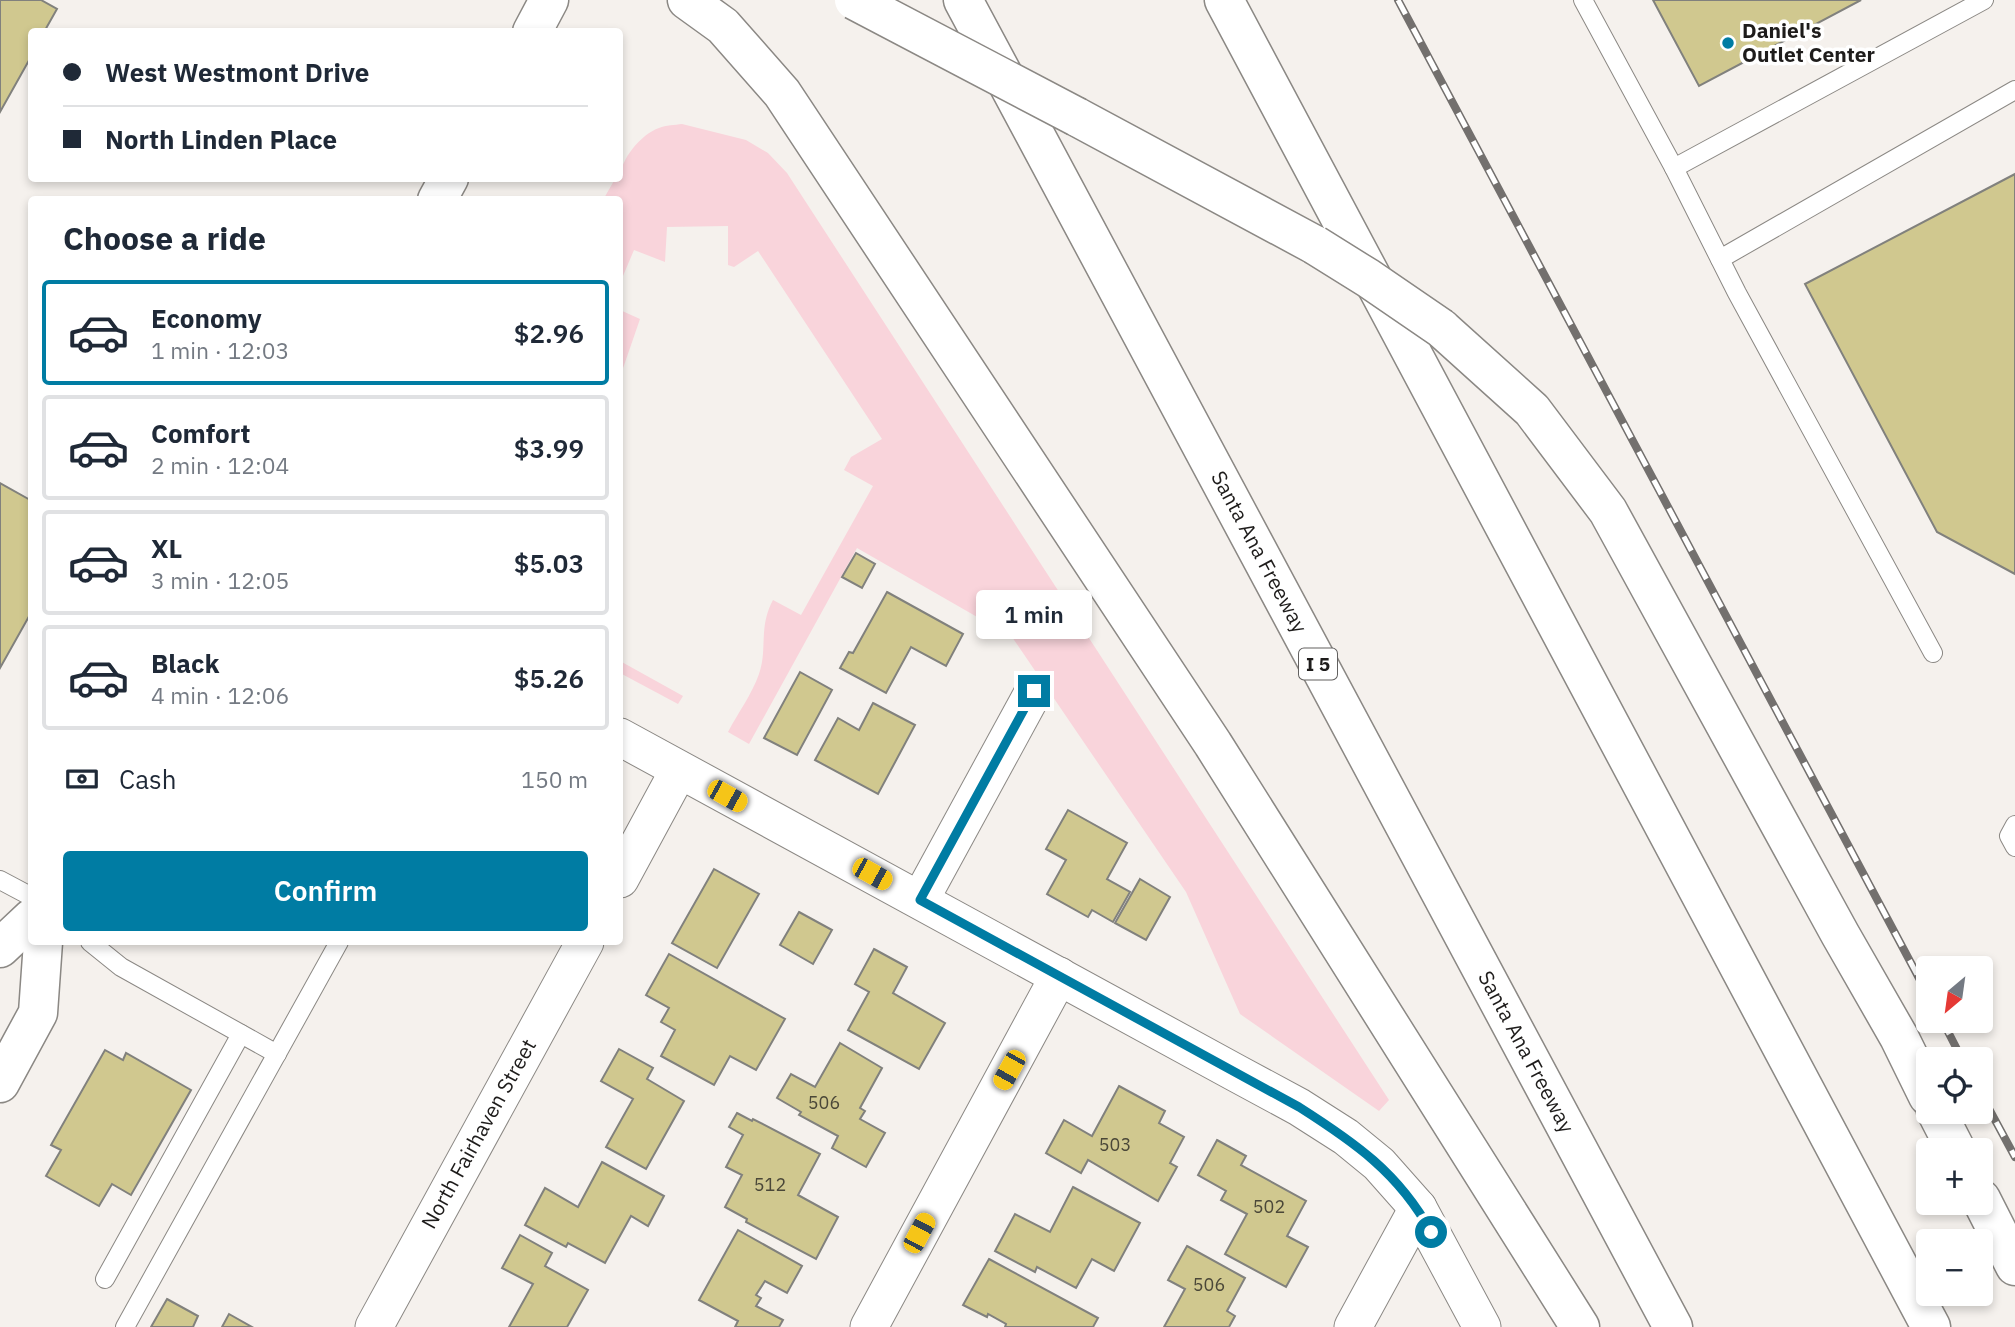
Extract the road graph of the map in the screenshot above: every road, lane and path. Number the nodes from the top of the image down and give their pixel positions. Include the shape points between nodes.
1 (549, 0) edge
2 (687, 0) edge
3 (854, 0) edge
4 (963, 0) edge
5 (1224, 0) edge
6 (1583, 0) edge
7 (1984, 0) edge
8 (533, 28) edge
9 (2015, 90) edge
10 (1674, 169) junction
11 (1720, 259) junction
12 (1933, 653) dead end
13 (1034, 691) dead end
14 (623, 739) edge
15 (679, 770) junction
16 (2015, 825) edge
17 (2015, 847) edge
18 (623, 873) edge
19 (0, 880) edge
20 (28, 895) edge
21 (920, 900) junction
22 (28, 922) edge
23 (43, 945) edge
24 (94, 945) edge
25 (337, 945) edge
26 (583, 945) edge
27 (0, 948) edge
28 (1059, 976) junction
29 (241, 1034) junction
30 (277, 1054) junction
31 (1916, 1072) edge
32 (0, 1083) edge
33 (1418, 1208) junction
34 (1989, 1215) edge
35 (2015, 1266) edge
36 (105, 1279) dead end
37 (125, 1327) edge
38 (374, 1327) edge
39 (869, 1327) edge
40 (1353, 1327) edge
41 (1482, 1327) edge
42 (1580, 1327) edge
43 (1673, 1327) edge
44 (1931, 1327) edge

1 - 8 main road
2 - 42 main road via 723,26 782,93 1213,744
3 - 31 main road, bridge via 1315,245 1441,328 1532,410 1608,511
4 - 43 main road, Santa Ana Freeway / I 5
5 - 44 main road
6 - 10 lane
7 - 10 lane
9 - 11 lane
10 - 11 lane
11 - 12 lane
13 - 21 street
14 - 15 street
15 - 18 street
15 - 21 street
16 - 17 lane via 2009,836
19 - 20 lane
21 - 28 street
22 - 27 main road
23 - 32 main road via 38,1013
24 - 29 lane via 121,967
25 - 30 lane
26 - 38 street, North Fairhaven Street
28 - 33 street via 1346,1137 1379,1164
28 - 39 street
29 - 30 lane
29 - 36 lane
30 - 37 lane
33 - 40 street
33 - 41 street
34 - 35 main road

